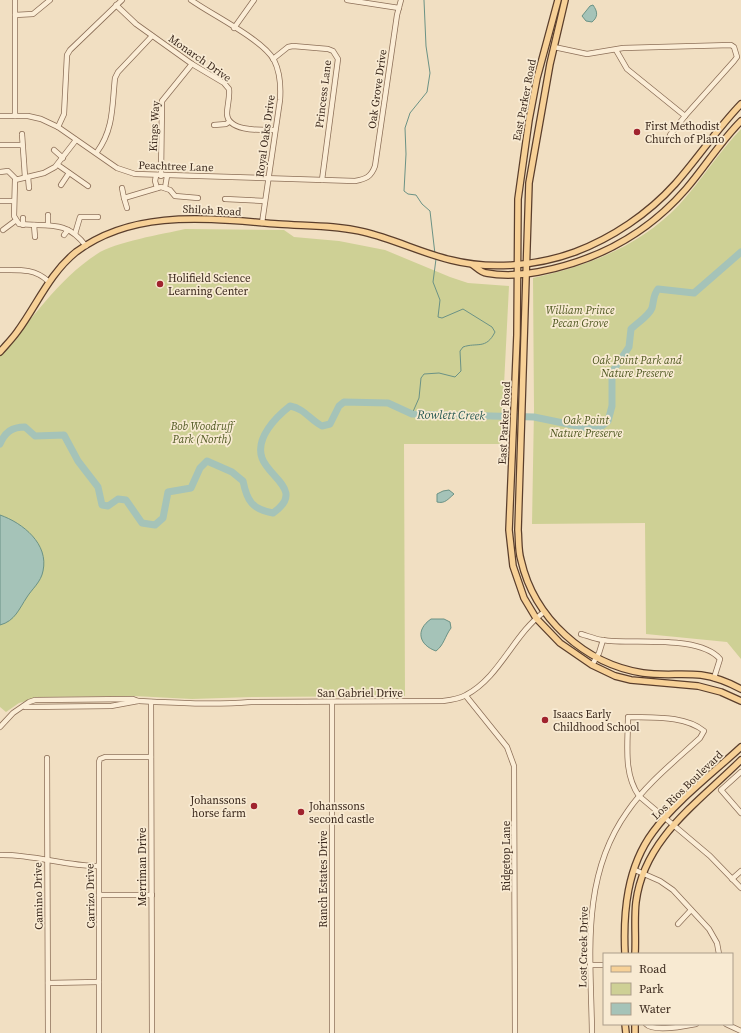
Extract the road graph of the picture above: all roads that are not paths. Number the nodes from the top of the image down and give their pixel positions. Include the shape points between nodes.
1 (15, 0) edge
2 (50, 0) edge
3 (122, 0) edge
4 (192, 0) edge
5 (254, 0) edge
6 (347, 0) edge
7 (401, 0) edge
8 (558, 0) edge
9 (565, 0) edge
10 (116, 5) junction
11 (399, 8) junction
12 (15, 15) junction
13 (234, 28) junction
14 (152, 36) junction
15 (545, 45) junction
16 (554, 47) junction
17 (616, 50) junction
18 (273, 59) junction
19 (192, 64) junction
20 (741, 104) edge
21 (0, 116) edge
22 (15, 116) junction
23 (685, 116) junction
24 (741, 120) edge
25 (229, 122) junction
26 (214, 125) dead end
27 (58, 126) junction
28 (276, 130) junction
29 (22, 134) dead end
30 (670, 135) dead end
31 (76, 140) junction
32 (526, 144) junction
33 (0, 145) edge
34 (22, 145) junction
35 (535, 146) junction
36 (54, 150) dead end
37 (97, 152) junction
38 (697, 155) junction
39 (63, 158) junction
40 (706, 162) junction
41 (58, 165) junction
42 (0, 172) edge
43 (69, 173) junction
44 (159, 176) junction
45 (167, 176) junction
46 (26, 177) junction
47 (367, 178) joint
48 (16, 179) junction
49 (268, 179) junction
50 (322, 180) junction
51 (61, 185) dead end
52 (88, 186) dead end
53 (161, 187) junction
54 (29, 188) dead end
55 (122, 188) dead end
56 (124, 198) junction
57 (198, 198) dead end
58 (225, 199) dead end
59 (13, 200) junction
60 (0, 201) edge
61 (265, 201) junction
62 (127, 208) dead end
63 (48, 214) dead end
64 (98, 217) dead end
65 (23, 218) dead end
66 (15, 221) junction
67 (262, 223) junction
68 (23, 225) junction
69 (34, 225) junction
70 (48, 225) junction
71 (3, 230) dead end
72 (68, 230) junction
73 (75, 234) junction
74 (64, 235) dead end
75 (35, 238) dead end
76 (86, 246) junction
77 (518, 264) junction
78 (527, 264) junction
79 (473, 265) junction
80 (0, 270) edge
81 (518, 274) junction
82 (527, 274) junction
83 (48, 281) junction
84 (0, 352) edge
85 (509, 530) junction
86 (518, 530) junction
87 (524, 571) junction
88 (515, 574) junction
89 (544, 612) junction
90 (536, 618) junction
91 (581, 634) dead end
92 (603, 640) junction
93 (596, 658) junction
94 (592, 665) junction
95 (714, 678) junction
96 (741, 689) edge
97 (466, 696) junction
98 (138, 701) junction
99 (741, 701) edge
100 (151, 702) junction
101 (332, 702) junction
102 (25, 707) junction
103 (0, 727) edge
104 (741, 747) edge
105 (48, 758) dead end
106 (151, 758) junction
107 (741, 760) edge
108 (741, 772) edge
109 (639, 796) junction
110 (741, 813) edge
111 (666, 817) junction
112 (674, 824) junction
113 (0, 855) edge
114 (46, 859) junction
115 (98, 866) junction
116 (635, 870) junction
117 (741, 871) edge
118 (644, 874) junction
119 (732, 879) junction
120 (741, 888) edge
121 (99, 895) junction
122 (152, 895) junction
123 (691, 910) junction
124 (678, 924) dead end
125 (625, 953) edge
126 (635, 953) edge
127 (719, 953) edge
128 (591, 965) junction
129 (603, 965) edge
130 (99, 982) junction
131 (48, 983) junction
132 (646, 1025) edge
133 (691, 1025) edge
134 (728, 1025) edge
135 (741, 1031) edge
136 (48, 1033) edge
137 (99, 1033) edge
138 (152, 1033) edge
139 (332, 1033) edge
140 (515, 1033) edge
141 (592, 1033) edge

1 - 12 street
2 - 12 street via 33,14
3 - 10 street
4 - 13 street, Royal Oaks Drive
5 - 13 street
6 - 11 street
7 - 11 street, Oak Grove Drive
8 - 15 main road, East Parker Road
9 - 16 main road, East Parker Road
10 - 14 street, Monarch Drive
10 - 27 street via 67,56 64,114
11 - 47 street, Oak Grove Drive via 375,166
12 - 22 street
13 - 18 street, Royal Oaks Drive via 260,46
14 - 19 street, Monarch Drive
14 - 37 street via 115,78 109,132
15 - 16 main road
15 - 32 main road, East Parker Road
16 - 17 street via 579,54
16 - 35 main road, East Parker Road
17 - 23 street via 627,69
17 - 23 street via 731,45 734,47 737,56 734,61
18 - 28 street, Royal Oaks Drive via 281,88
18 - 50 street, Princess Lane via 293,46 328,49 338,59
19 - 25 street, Monarch Drive via 224,83 229,89
19 - 44 street, Kings Way via 162,101
20 - 38 main road, Shiloh Road
21 - 22 street, Peachtree Lane
22 - 27 street, Peachtree Lane via 41,119
23 - 30 street
24 - 40 main road, Shiloh Road
25 - 26 street
25 - 28 street via 238,128
27 - 31 street, Peachtree Lane
28 - 49 street, Royal Oaks Drive
29 - 34 street
31 - 37 street, Peachtree Lane
31 - 39 street
32 - 35 main road
32 - 77 main road, East Parker Road via 518,199
33 - 34 street
34 - 46 street
35 - 78 main road, East Parker Road via 528,201
36 - 39 street
37 - 44 street, Peachtree Lane via 126,172
38 - 40 main road
38 - 78 main road, Shiloh Road via 675,184 629,224 576,252
39 - 41 street
40 - 82 main road, Shiloh Road via 687,188 662,213 620,243 581,261
41 - 43 street
41 - 46 street via 44,173
42 - 48 street via 8,171
43 - 51 street
43 - 52 street
44 - 45 street, Peachtree Lane
44 - 53 street, Kings Way via 155,180
45 - 49 street, Peachtree Lane
45 - 53 street
46 - 48 street
46 - 54 street
47 - 50 street, Peachtree Lane via 355,181
48 - 59 street
49 - 50 street, Peachtree Lane
49 - 61 street, Royal Oaks Drive
53 - 56 street
53 - 57 street via 170,190 175,196
55 - 56 street
56 - 62 street
58 - 61 street
59 - 60 street
59 - 66 street
61 - 67 street, Royal Oaks Drive
63 - 70 street
64 - 73 street via 80,217
65 - 68 street
66 - 68 street
66 - 71 street
67 - 76 main road, Shiloh Road via 163,220 127,227
67 - 79 main road, Shiloh Road via 361,231 393,239 443,258
68 - 69 street
69 - 70 street
69 - 75 street
70 - 72 street
72 - 73 street
72 - 74 street
73 - 76 street
76 - 83 main road, Shiloh Road via 67,260
77 - 78 main road, Shiloh Road
77 - 79 main road, Shiloh Road
77 - 81 main road, East Parker Road
78 - 82 main road, East Parker Road
79 - 81 main road, Shiloh Road via 485,273
80 - 83 street via 31,271
81 - 82 main road, Shiloh Road
81 - 85 main road, East Parker Road
82 - 86 main road, East Parker Road
83 - 84 main road, Shiloh Road via 17,331
85 - 86 main road
85 - 88 main road, East Parker Road
86 - 87 main road, East Parker Road via 520,560
87 - 88 main road
87 - 89 main road, East Parker Road
88 - 90 main road, East Parker Road via 524,598
89 - 90 street, San Gabriel Drive
89 - 93 main road, East Parker Road via 569,639
90 - 94 main road, East Parker Road via 560,643
90 - 97 street, San Gabriel Drive via 488,678
91 - 92 street
92 - 93 street
92 - 95 street via 679,642 709,651 720,659
93 - 94 street
93 - 95 main road, East Parker Road via 634,672
94 - 99 main road, East Parker Road via 615,676 631,680 698,686
95 - 96 main road, East Parker Road
97 - 101 street, San Gabriel Drive via 443,701
97 - 140 street, Ridgetop Lane via 507,747 514,766
98 - 100 street, San Gabriel Drive
98 - 102 street, San Gabriel Drive via 111,706
98 - 102 street, San Gabriel Drive via 133,698 44,699 29,702
100 - 101 street, San Gabriel Drive
100 - 106 street, Merriman Drive
101 - 139 street, Ranch Estates Drive
102 - 103 street, San Gabriel Drive via 13,713
104 - 111 main road, Los Rios Boulevard
105 - 114 street, Camino Drive
106 - 115 street, Carrizo Drive via 100,759
106 - 122 street, Merriman Drive
107 - 112 main road, Los Rios Boulevard
108 - 110 street via 721,790
109 - 109 street, Lost Creek Drive via 630,782 628,769 628,717 684,721 704,732
109 - 111 street
109 - 128 street, Lost Creek Drive via 617,826 596,878 591,916
111 - 112 street
111 - 116 main road, Los Rios Boulevard via 653,831
112 - 118 main road, Los Rios Boulevard via 654,849
112 - 119 street
113 - 114 street
114 - 115 street via 72,866
114 - 131 street, Camino Drive
115 - 121 street, Carrizo Drive
116 - 118 street
116 - 125 main road, Los Rios Boulevard via 628,889 626,905
117 - 119 street
118 - 123 street via 673,890
118 - 126 main road, Los Rios Boulevard via 636,902
119 - 120 street
121 - 122 street
121 - 130 street, Carrizo Drive
122 - 138 street, Merriman Drive
123 - 124 street
123 - 127 street via 714,937
128 - 129 street
128 - 141 street, Lost Creek Drive
130 - 131 street
130 - 137 street, Carrizo Drive
131 - 136 street, Camino Drive
132 - 133 street
134 - 135 street

